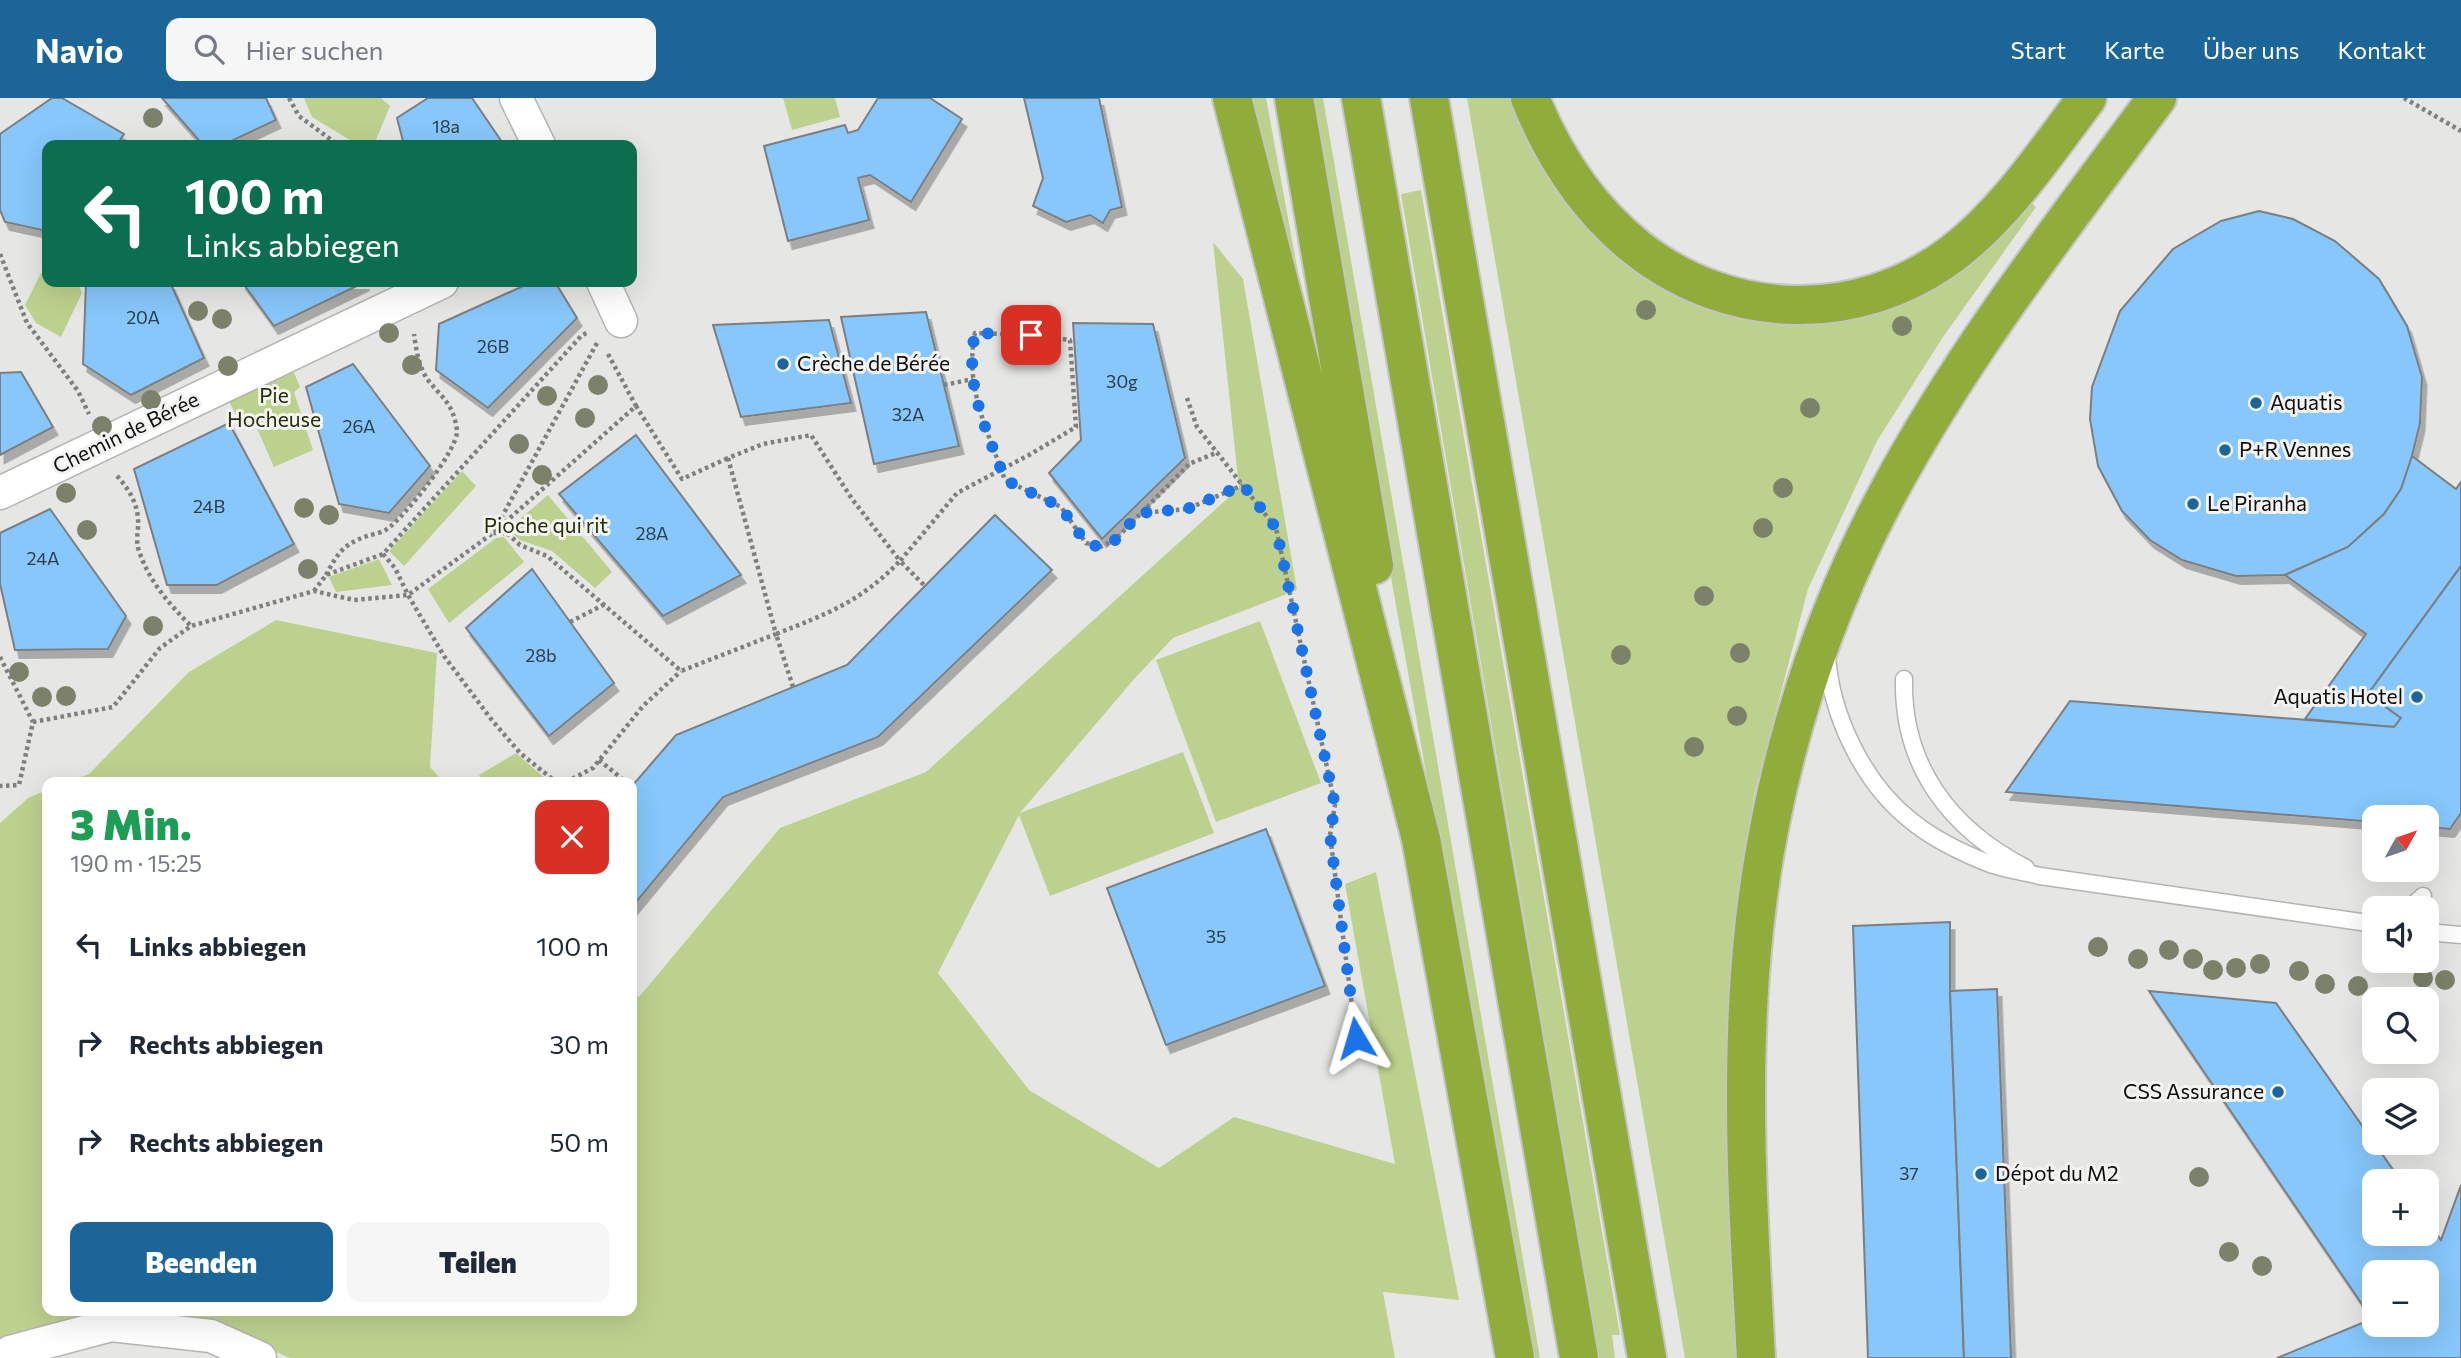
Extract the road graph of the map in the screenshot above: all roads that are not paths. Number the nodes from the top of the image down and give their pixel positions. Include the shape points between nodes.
1 (516, 98) edge
2 (1232, 98) edge
3 (1294, 98) edge
4 (1361, 98) edge
5 (1429, 98) edge
6 (1530, 98) edge
7 (2087, 98) edge
8 (2157, 98) edge
9 (537, 140) edge
10 (432, 287) edge
11 (0, 493) edge
12 (1826, 630) junction
13 (1904, 680) dead end
14 (1421, 839) junction
15 (2040, 876) junction
16 (2290, 911) junction
17 (2362, 912) edge
18 (2362, 922) edge
19 (2439, 933) edge
20 (2461, 935) edge
21 (2, 1358) edge
22 (260, 1358) edge
23 (1514, 1358) edge
24 (1579, 1358) edge
25 (1647, 1358) edge
26 (1756, 1358) edge

1 - 9 street
2 - 14 highway
3 - 14 highway
4 - 24 highway
5 - 25 highway
6 - 7 highway via 1574,180 1638,248 1681,277 1727,295 1777,305 1827,304 1871,296 1908,281 1951,254 1991,220
8 - 12 highway via 2032,267 1934,413 1877,514
10 - 11 street, Chemin de Bérée
12 - 15 lane via 1839,719 1864,765 1895,805 1947,845 1996,866
12 - 26 highway via 1790,736 1773,811 1750,973 1746,1132
13 - 15 lane via 1903,707 1912,748 1933,788 1982,839
14 - 23 highway
15 - 16 lane
16 - 17 lane
16 - 18 lane
19 - 20 lane
21 - 22 street via 111,1325 211,1336

